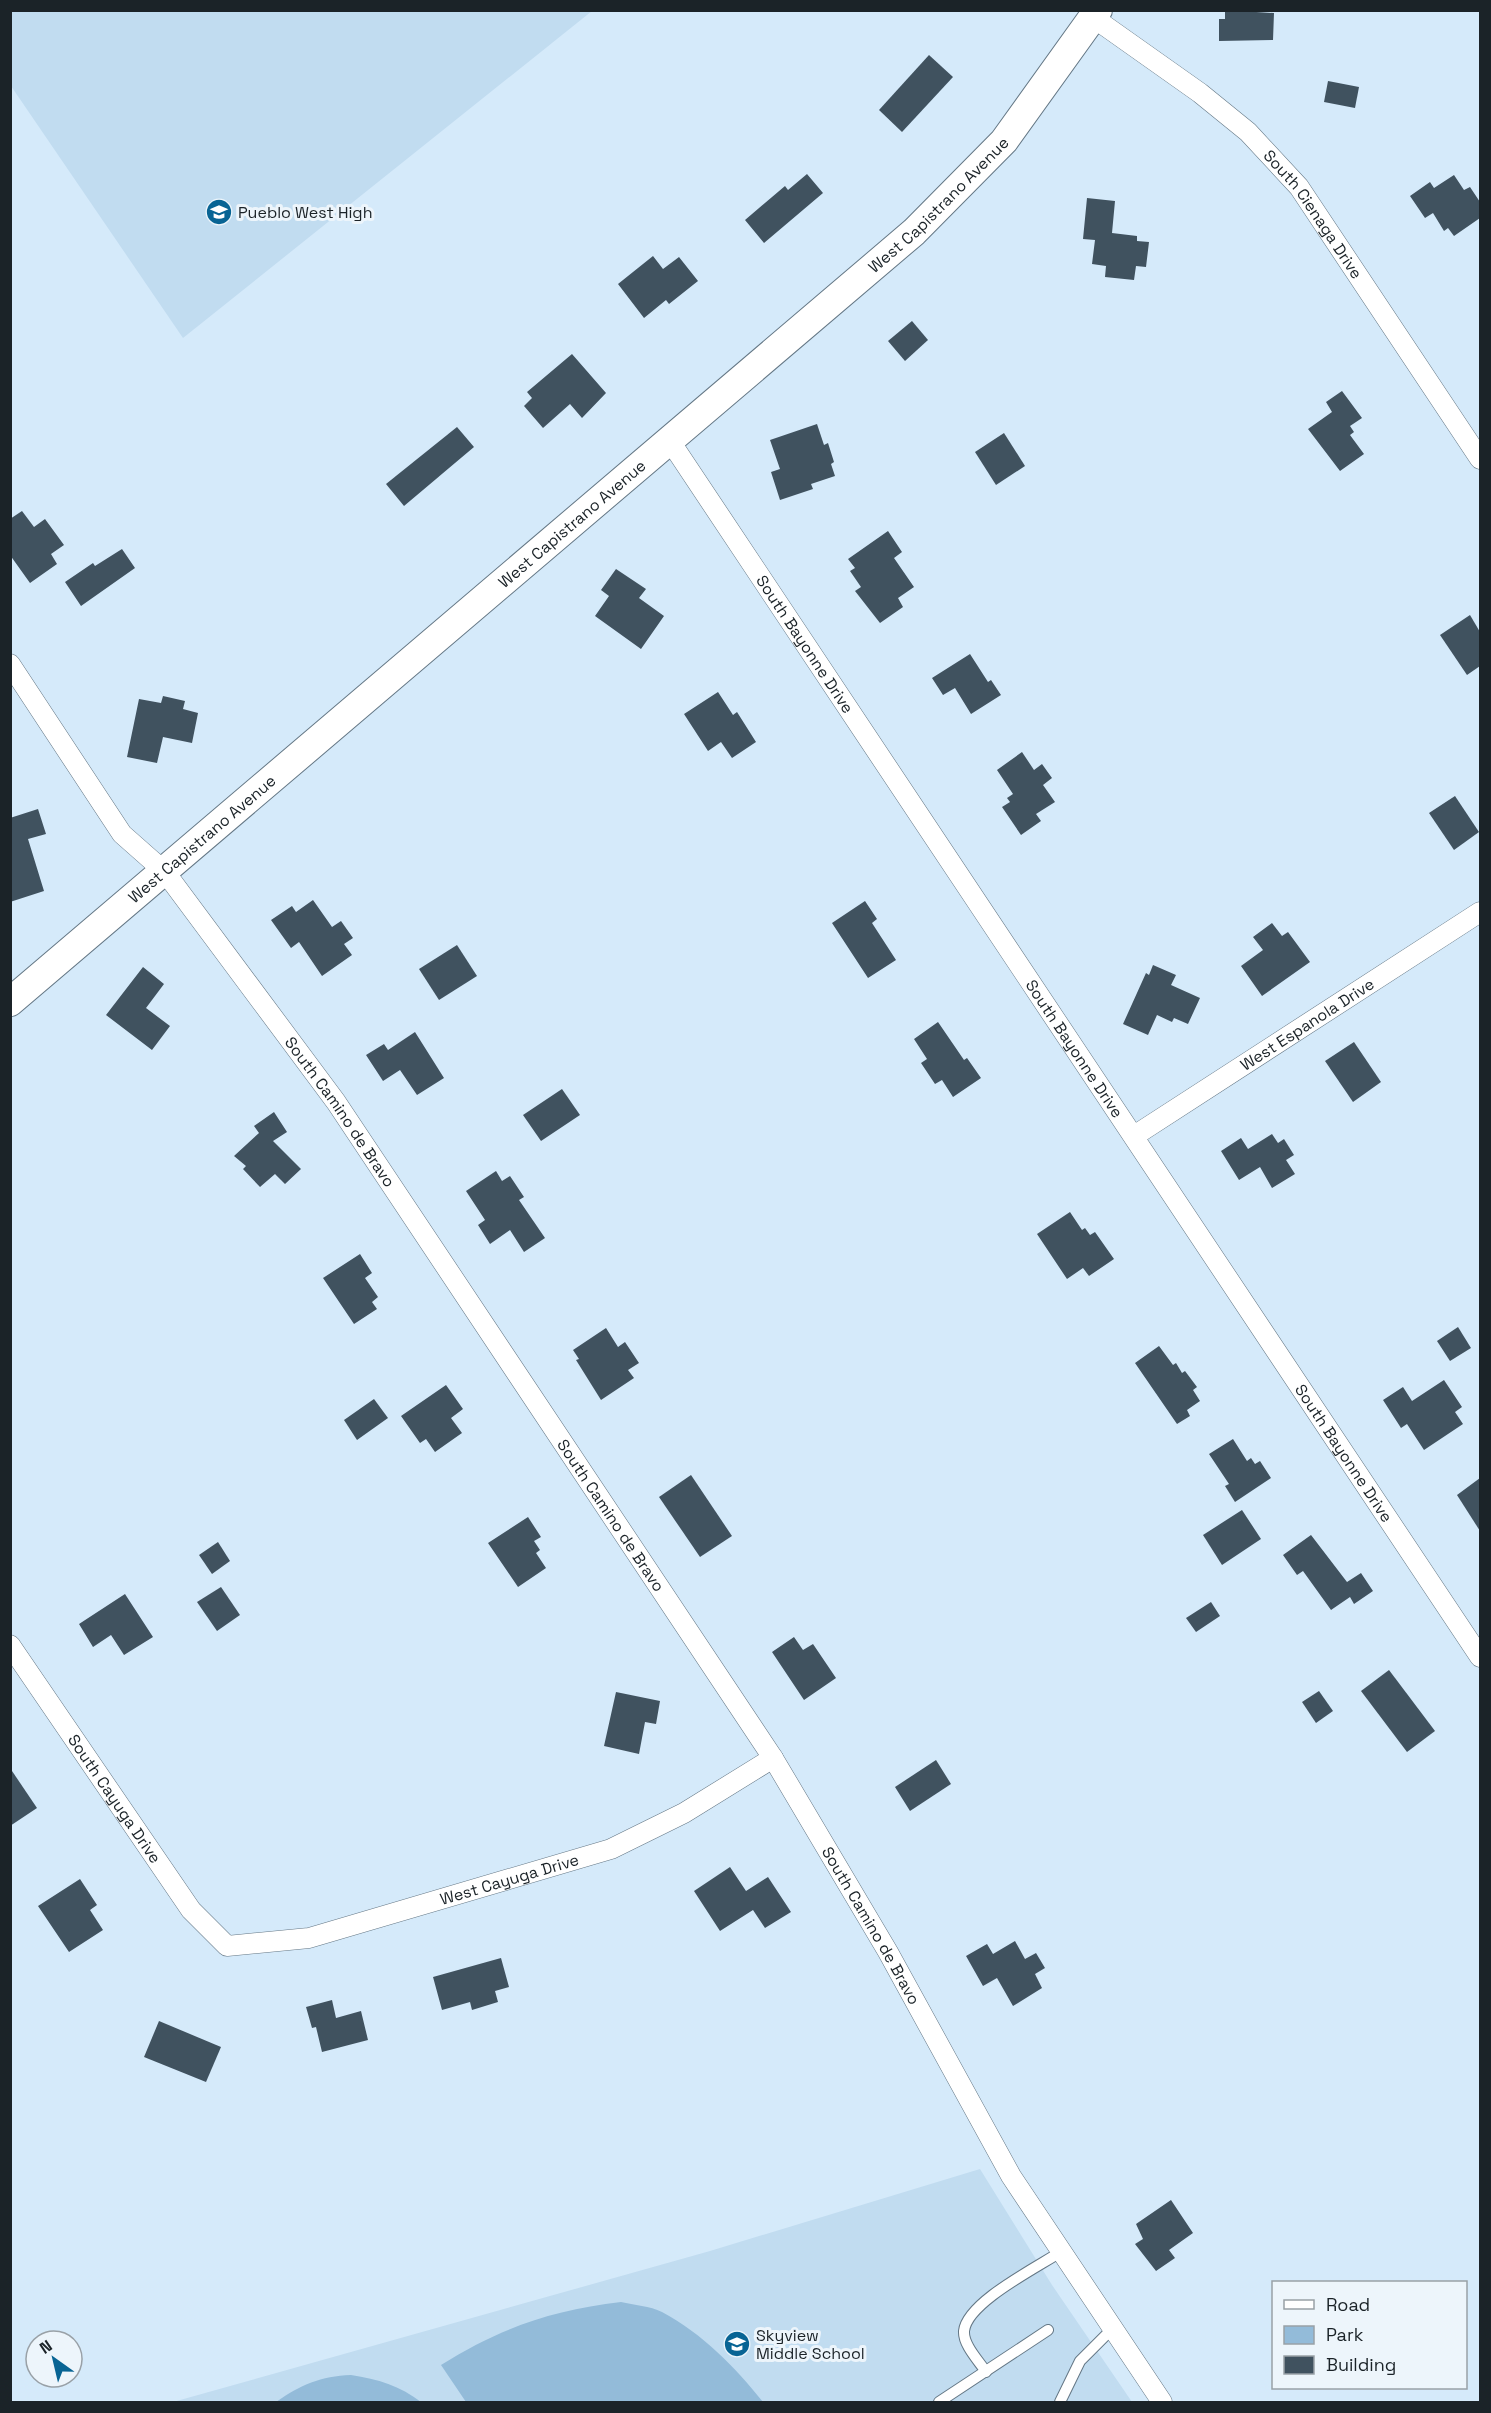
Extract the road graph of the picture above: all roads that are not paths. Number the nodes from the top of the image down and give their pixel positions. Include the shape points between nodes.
1 (1096, 14) edge
2 (670, 441) junction
3 (1480, 459) edge
4 (10, 664) edge
5 (165, 872) junction
6 (1480, 912) edge
7 (10, 1002) edge
8 (1134, 1136) junction
9 (10, 1645) edge
10 (1479, 1651) edge
11 (773, 1758) junction
12 (227, 1946) joint
13 (1062, 2251) junction
14 (1113, 2328) junction
15 (1048, 2330) dead end
16 (986, 2372) junction
17 (1161, 2402) edge
18 (939, 2403) edge
19 (1060, 2403) edge

1 - 2 street, West Capistrano Avenue via 1004,141 965,183 914,232
1 - 3 street, South Cienaga Drive via 1248,132 1299,187
2 - 5 street, West Capistrano Avenue
2 - 8 street, South Bayonne Drive
4 - 5 street, South Camino de Bravo via 122,834
5 - 7 street, West Capistrano Avenue
5 - 11 street, South Camino de Bravo via 336,1101
6 - 8 street, West Espanola Drive
8 - 10 street, South Bayonne Drive
9 - 12 street, South Cayuga Drive via 191,1910
11 - 12 street, West Cayuga Drive via 684,1813 612,1849 309,1938
11 - 13 street, South Camino de Bravo via 888,1952 1011,2176
13 - 14 street, South Camino de Bravo
13 - 16 lane via 981,2304 968,2320 966,2341
14 - 17 street, South Camino de Bravo
14 - 19 lane via 1080,2361
15 - 16 lane
16 - 18 lane

